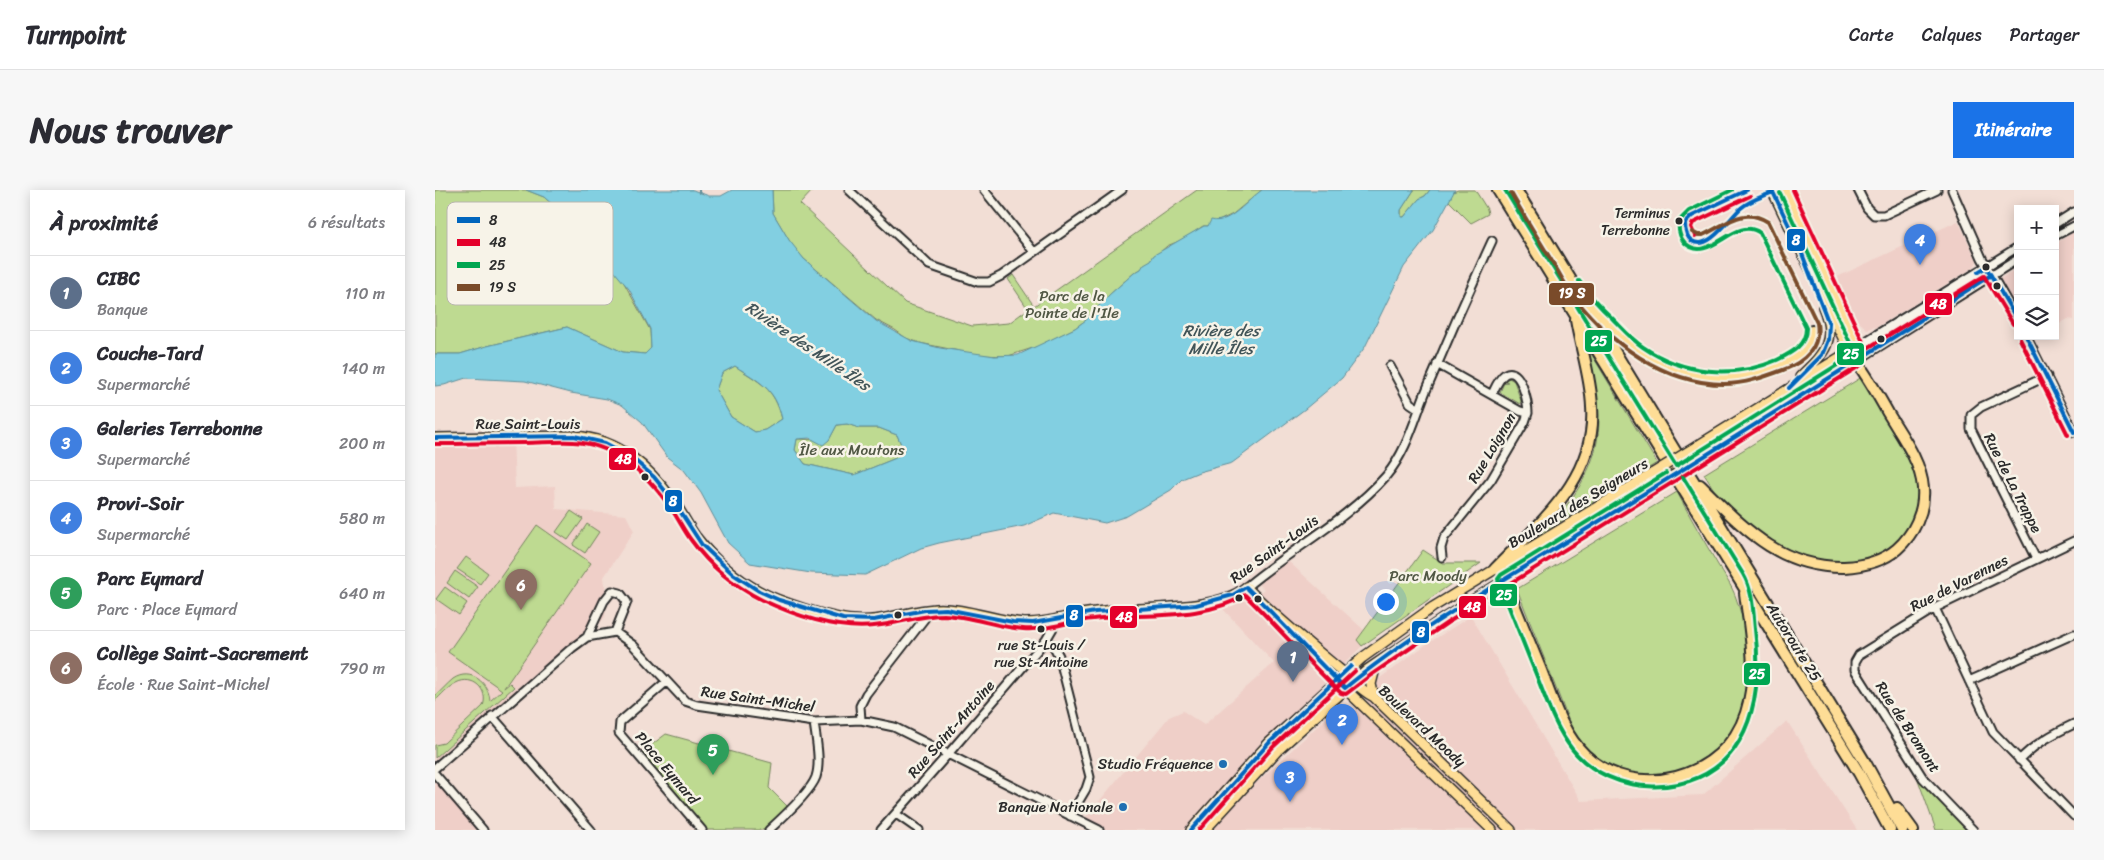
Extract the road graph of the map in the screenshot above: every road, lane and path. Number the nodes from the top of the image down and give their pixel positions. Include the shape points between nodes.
1 (849, 190) edge
2 (984, 190) edge
3 (1121, 190) edge
4 (1498, 190) edge
5 (1515, 190) edge
6 (1772, 190) edge
7 (1786, 190) edge
8 (1858, 190) edge
9 (1937, 190) edge
10 (1951, 190) edge
11 (2074, 212) edge
12 (2059, 221) edge
13 (2074, 226) edge
14 (2059, 234) edge
15 (1491, 241) dead end
16 (2014, 250) edge
17 (1801, 251) junction
18 (1034, 252) junction
19 (2014, 261) edge
20 (1986, 267) junction
21 (1991, 275) junction
22 (1581, 296) junction
23 (1575, 314) junction
24 (2014, 314) edge
25 (1812, 331) dead end
26 (2028, 340) edge
27 (1854, 349) junction
28 (1857, 361) junction
29 (1437, 364) junction
30 (1390, 366) dead end
31 (2047, 376) junction
32 (1788, 390) junction
33 (1492, 394) junction
34 (1419, 409) junction
35 (1528, 413) junction
36 (2074, 432) edge
37 (435, 438) edge
38 (1693, 479) junction
39 (2074, 541) edge
40 (1442, 557) dead end
41 (2036, 559) junction
42 (1495, 569) junction
43 (1504, 580) junction
44 (1246, 587) junction
45 (1744, 589) junction
46 (1935, 608) junction
47 (927, 610) junction
48 (1053, 620) junction
49 (1287, 627) junction
50 (615, 632) junction
51 (2074, 634) edge
52 (587, 637) junction
53 (1046, 640) junction
54 (1859, 655) joint
55 (1376, 665) junction
56 (1344, 672) junction
57 (1336, 680) junction
58 (1353, 681) junction
59 (666, 682) junction
60 (1969, 682) junction
61 (1345, 688) junction
62 (1374, 697) junction
63 (492, 716) junction
64 (861, 720) junction
65 (815, 722) junction
66 (2074, 724) edge
67 (949, 753) junction
68 (2019, 760) junction
69 (1866, 764) junction
70 (435, 768) edge
71 (435, 774) edge
72 (896, 814) junction
73 (1070, 816) junction
74 (2074, 816) edge
75 (483, 830) edge
76 (591, 830) edge
77 (702, 830) edge
78 (769, 830) edge
79 (881, 830) edge
80 (919, 830) edge
81 (1099, 830) edge
82 (1191, 830) edge
83 (1205, 830) edge
84 (1492, 830) edge
85 (1511, 830) edge
86 (1890, 830) edge
87 (1902, 830) edge
88 (1913, 830) edge
89 (1973, 830) edge

1 - 18 street via 929,265 968,279 995,280
2 - 18 street
3 - 18 street
4 - 23 highway, Autoroute 25
5 - 22 highway, Autoroute 25
6 - 17 main road
7 - 27 main road
8 - 9 street via 1874,215 1884,215
10 - 20 street
11 - 12 street
13 - 14 street
15 - 29 street, Rue Saint-Louis
16 - 20 street, Boulevard des Seigneurs
17 - 27 main road
17 - 32 main road via 1828,320 1829,333 1820,359
19 - 21 street, Boulevard des Seigneurs
20 - 21 street
20 - 27 street, Boulevard des Seigneurs
21 - 24 street
21 - 28 street, Boulevard des Seigneurs
22 - 25 highway via 1641,353 1678,370 1705,377 1744,376 1779,366 1807,348
22 - 38 highway, Autoroute 25
23 - 42 highway via 1592,399 1588,449 1580,471 1559,504
23 - 45 highway, Autoroute 25
26 - 31 street
27 - 28 main road
27 - 32 main road, Boulevard des Seigneurs
28 - 38 highway via 1912,454 1922,481 1919,518 1908,537 1893,552 1869,563 1849,566 1816,565 1795,559 1747,531
28 - 43 main road, Boulevard des Seigneurs, bridge
29 - 33 street, Rue Loignon
29 - 34 street, Rue Saint-Louis
30 - 34 street via 1410,403
31 - 36 street
31 - 41 street, Rue de La Trappe via 1981,407 1971,415 1971,429
32 - 42 main road, Boulevard des Seigneurs, bridge
33 - 35 street, Rue Loignon
33 - 35 street via 1503,376 1515,374 1521,384
34 - 44 street, Rue Saint-Louis via 1401,456 1385,477 1329,527
35 - 40 street, Rue Loignon via 1491,480 1444,538
37 - 47 main road, Rue Saint-Louis via 574,436 602,440 621,449 649,473 703,545 759,592 854,621
38 - 69 highway, Autoroute 25
39 - 41 street, Rue de Varennes
41 - 46 street, Rue de Varennes
42 - 56 main road, Boulevard des Seigneurs via 1397,632
43 - 45 highway via 1561,719 1576,744 1609,771 1653,781 1679,777 1705,765 1727,746 1741,724 1749,698 1753,660
43 - 55 main road, Boulevard des Seigneurs
44 - 48 main road, Rue Saint-Louis via 1232,596 1203,604 1099,611
44 - 49 main road, Boulevard Moody
45 - 86 highway, Autoroute 25 via 1865,783
46 - 54 street, Rue de Varennes
46 - 60 street
47 - 48 main road, Rue Saint-Louis via 955,610 1026,623
47 - 64 street via 925,618 862,700
48 - 53 street, Rue Saint-Antoine
49 - 56 main road, Boulevard Moody
49 - 57 main road, Boulevard Moody
50 - 52 street
50 - 52 street via 627,602 620,593 612,591
50 - 59 street, Rue Saint-Michel via 633,645
51 - 60 street
52 - 63 street
53 - 67 street, Rue Saint-Antoine
53 - 73 street via 1059,656 1090,777
54 - 89 street, Rue de Bromont via 1855,670 1923,778
55 - 58 main road, Boulevard des Seigneurs
55 - 62 main road via 1371,684
56 - 57 main road, Boulevard des Seigneurs
56 - 58 main road, Boulevard Moody
57 - 61 main road, Boulevard Moody
57 - 82 main road, Boulevard des Seigneurs via 1269,743
58 - 61 main road, Boulevard des Seigneurs
58 - 62 main road, Boulevard Moody
59 - 65 street, Rue Saint-Michel via 685,701 697,705
59 - 77 street, Place Eymard via 620,722 619,733
60 - 68 street via 1993,732
61 - 83 main road, Boulevard des Seigneurs via 1277,751
61 - 84 main road, Boulevard Moody
62 - 85 main road, Boulevard Moody
63 - 70 street
63 - 76 street
64 - 65 street, Rue Saint-Michel
64 - 67 street, Rue Saint-Michel via 894,727
65 - 78 street via 816,778 791,810
66 - 68 street via 2041,741
67 - 72 street, Rue Saint-Antoine
67 - 73 street, Rue Saint-Michel
68 - 74 street
69 - 87 highway, Autoroute 25
69 - 88 highway
71 - 75 street
72 - 79 street, Rue Saint-Antoine
72 - 80 street
73 - 81 street, Rue Saint-Michel

